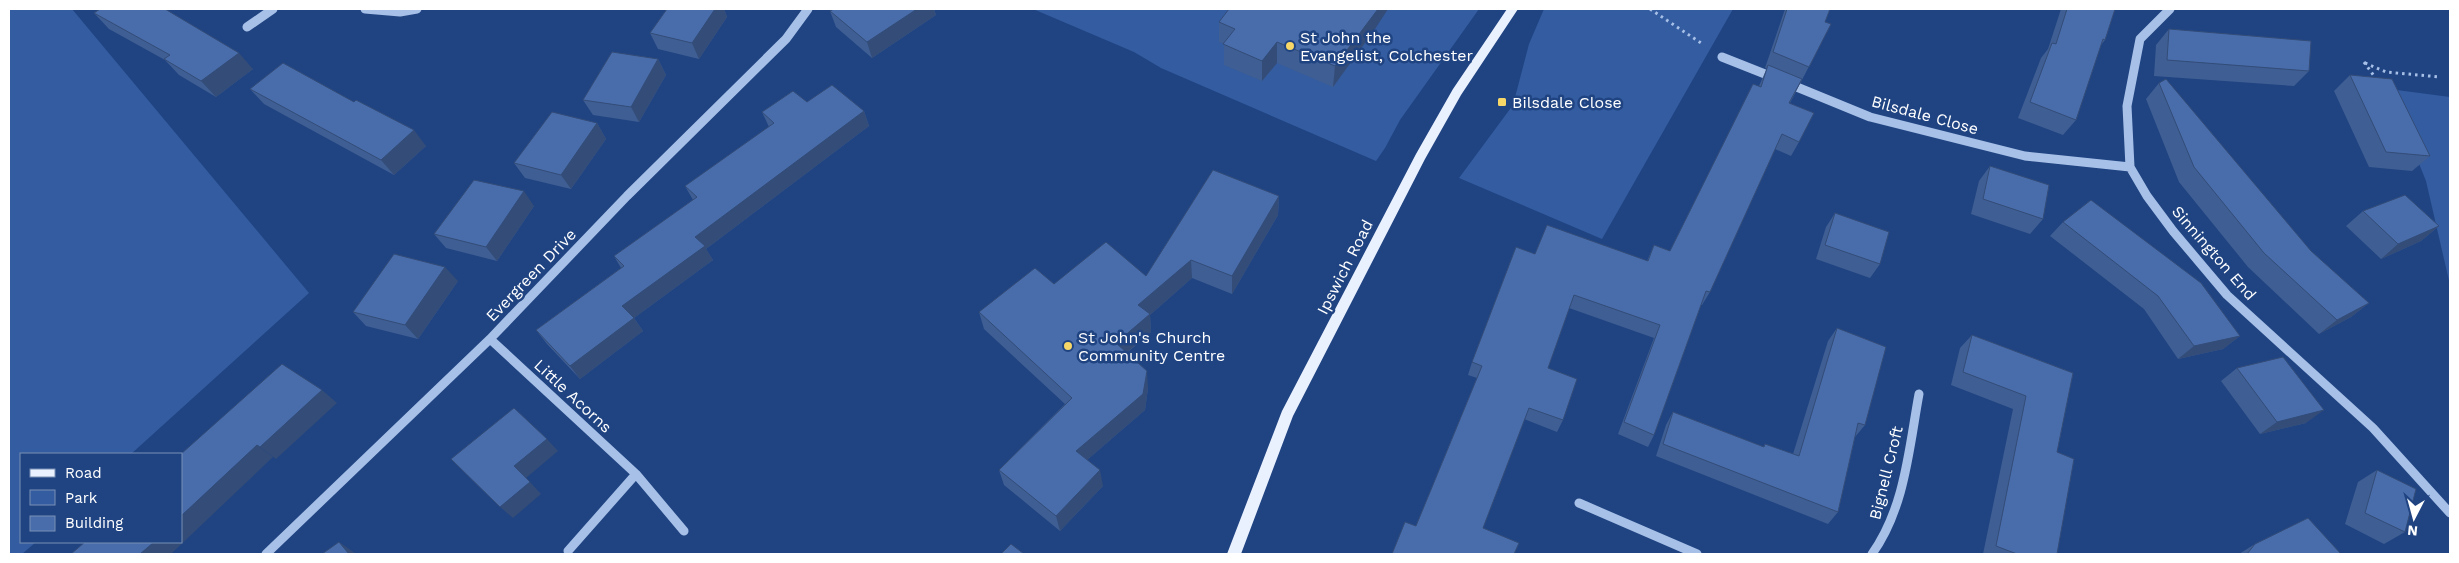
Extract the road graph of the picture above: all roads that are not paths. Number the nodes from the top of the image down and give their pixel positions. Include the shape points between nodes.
1 (274, 9) edge
2 (365, 9) edge
3 (417, 9) edge
4 (808, 9) edge
5 (1513, 9) edge
6 (2170, 9) edge
7 (247, 27) dead end
8 (1722, 57) road end
9 (2130, 166) junction
10 (490, 339) junction
11 (1919, 394) dead end
12 (636, 474) junction
13 (1579, 503) dead end
14 (2450, 513) edge
15 (684, 530) dead end
16 (568, 551) dead end
17 (266, 554) edge
18 (1234, 554) edge
19 (1697, 554) edge
20 (1872, 554) edge

1 - 7 street
2 - 3 street via 400,12
4 - 10 street, Evergreen Drive via 786,39 627,196
5 - 18 main road, Ipswich Road via 1457,92 1420,157 1287,415
6 - 9 street, Sinnington End via 2140,40 2127,106
8 - 9 street, Bilsdale Close via 1870,117 2025,156
9 - 14 street, Sinnington End via 2173,231 2227,295 2373,428
10 - 12 street, Little Acorns
10 - 17 street, Evergreen Drive
11 - 20 street, Bignell Croft via 1897,500 1883,542
12 - 15 street, Little Acorns
12 - 16 street
13 - 19 street

